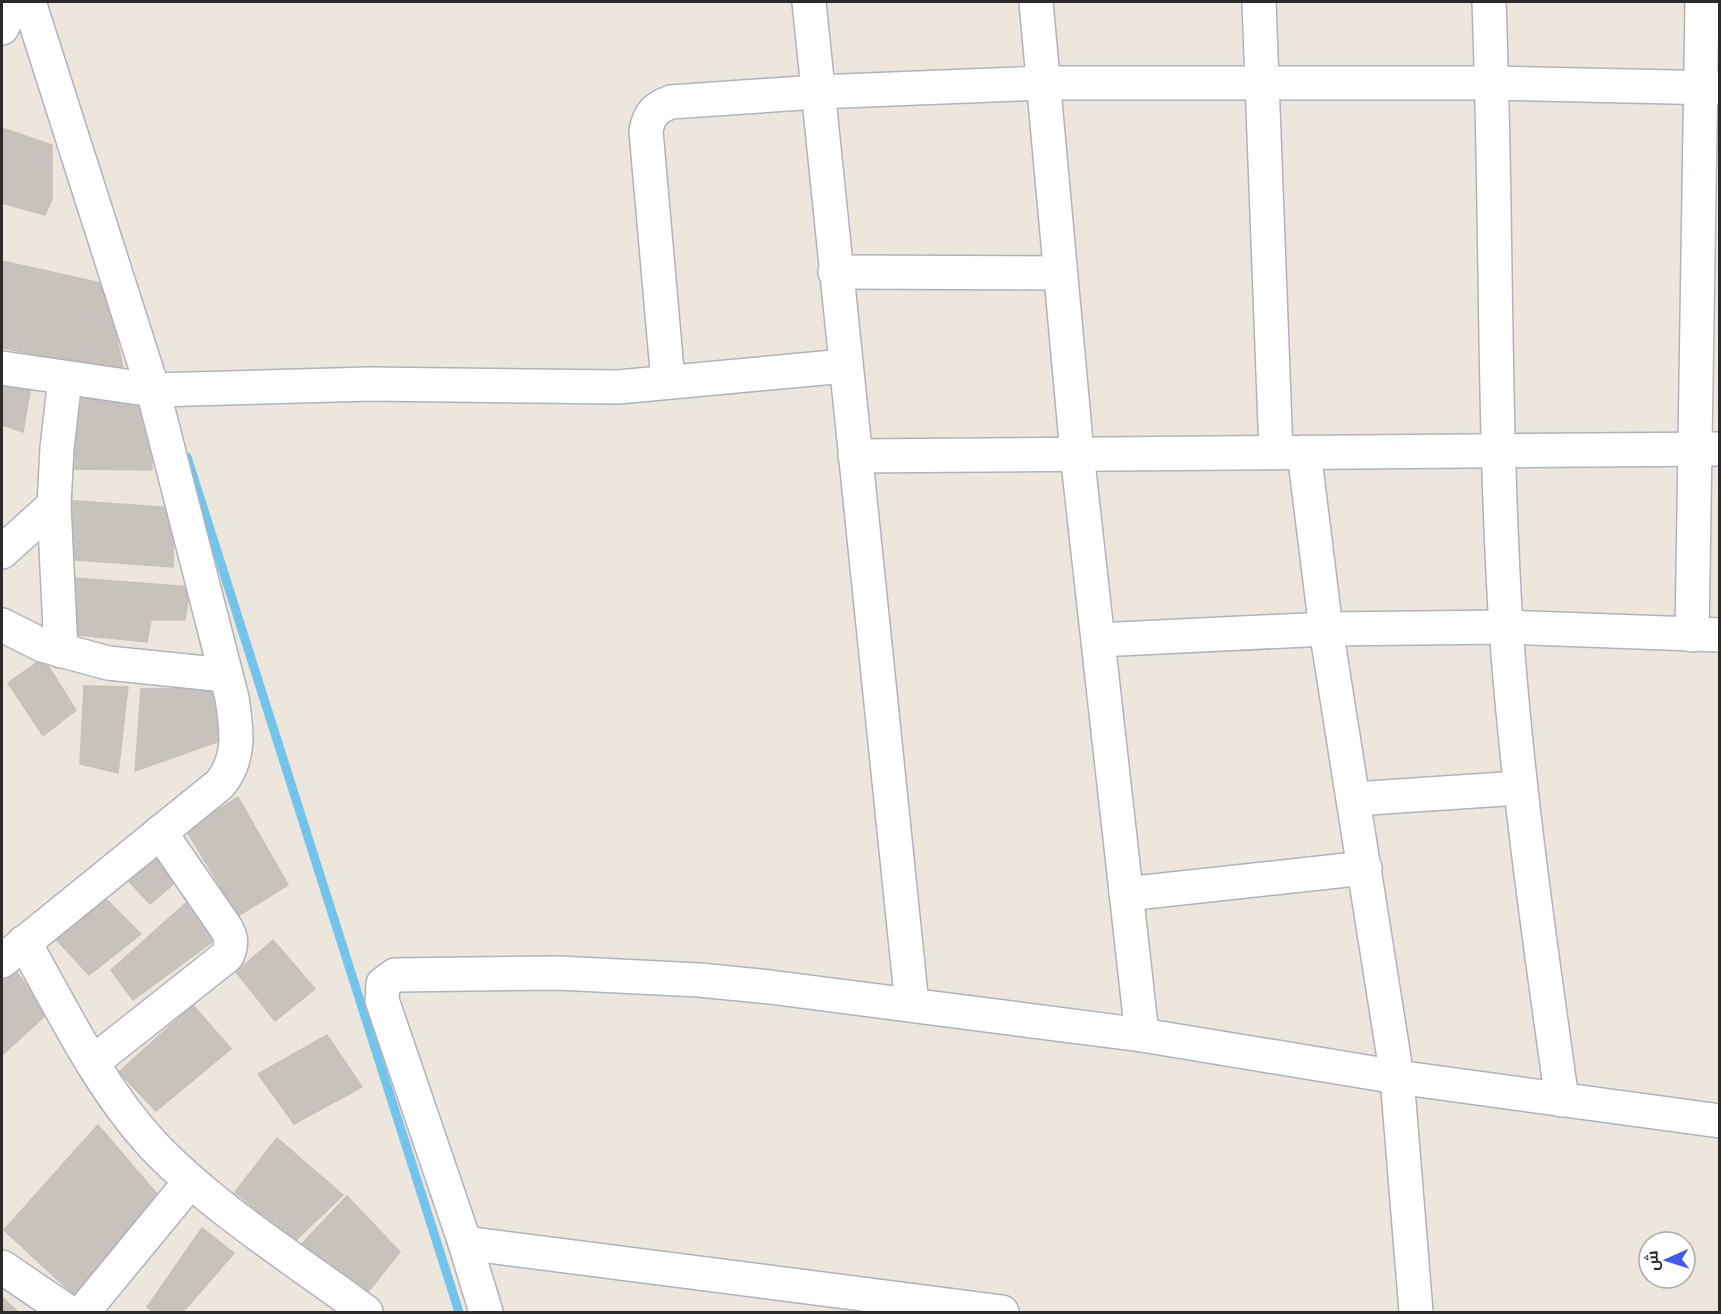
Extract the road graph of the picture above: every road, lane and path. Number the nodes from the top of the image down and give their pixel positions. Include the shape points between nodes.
1 (14, 2) edge
2 (29, 2) edge
3 (809, 2) edge
4 (1036, 2) edge
5 (1259, 2) edge
6 (1489, 2) edge
7 (1702, 2) edge
8 (2, 28) edge
9 (1042, 82) junction
10 (1263, 82) junction
11 (1492, 83) junction
12 (1710, 88) edge
13 (817, 92) junction
14 (835, 272) junction
15 (1060, 273) junction
16 (845, 366) junction
17 (2, 368) edge
18 (65, 379) junction
19 (668, 382) junction
20 (153, 390) junction
21 (1497, 449) junction
22 (1706, 449) edge
23 (1290, 452) junction
24 (1077, 453) junction
25 (855, 456) junction
26 (54, 505) junction
27 (2, 552) edge
28 (2, 625) edge
29 (1506, 627) junction
30 (1326, 629) junction
31 (1706, 635) edge
32 (1098, 640) junction
33 (61, 651) junction
34 (225, 675) junction
35 (1519, 788) junction
36 (1354, 799) junction
37 (160, 832) junction
38 (1365, 868) junction
39 (1126, 894) junction
40 (13, 952) edge
41 (912, 1005) junction
42 (1142, 1035) junction
43 (93, 1062) junction
44 (1397, 1077) junction
45 (1562, 1100) junction
46 (1719, 1121) edge
47 (190, 1182) junction
48 (465, 1244) junction
49 (2, 1267) edge
50 (68, 1312) edge
51 (82, 1312) edge
52 (366, 1312) edge
53 (486, 1312) edge
54 (1002, 1312) edge
55 (1416, 1312) edge

1 - 8 street
2 - 20 street
3 - 13 street
4 - 9 street
5 - 10 street
6 - 11 street
7 - 12 street
9 - 10 street
9 - 13 street
9 - 15 street
10 - 11 street
10 - 23 street
11 - 12 street
11 - 21 street
12 - 22 street
13 - 14 street
13 - 19 street via 671,102 656,108 648,119
14 - 15 street
14 - 16 street
15 - 24 street
16 - 19 street
16 - 25 street
17 - 18 street
18 - 20 street
18 - 26 street
19 - 20 street via 618,387 369,384
20 - 34 street
21 - 22 street
21 - 23 street
21 - 29 street
22 - 31 street
23 - 24 street
23 - 30 street
24 - 25 street
24 - 32 street
25 - 41 street
26 - 27 street
26 - 33 street
28 - 33 street
29 - 30 street
29 - 31 street
29 - 35 street
30 - 32 street
30 - 36 street
32 - 39 street
33 - 34 street via 108,663
34 - 37 street via 236,728 236,752 230,772
35 - 36 street
35 - 45 street
36 - 38 street
37 - 40 street
37 - 43 street via 231,936 231,946 227,956
38 - 39 street
38 - 44 street
39 - 42 street
40 - 43 street
41 - 42 street
41 - 48 street via 699,980 558,973 389,978 381,988 382,1000
42 - 44 street
43 - 47 street via 132,1120
44 - 45 street
44 - 55 street
45 - 46 street
47 - 51 street
47 - 52 street
48 - 53 street
48 - 54 street
49 - 50 street

